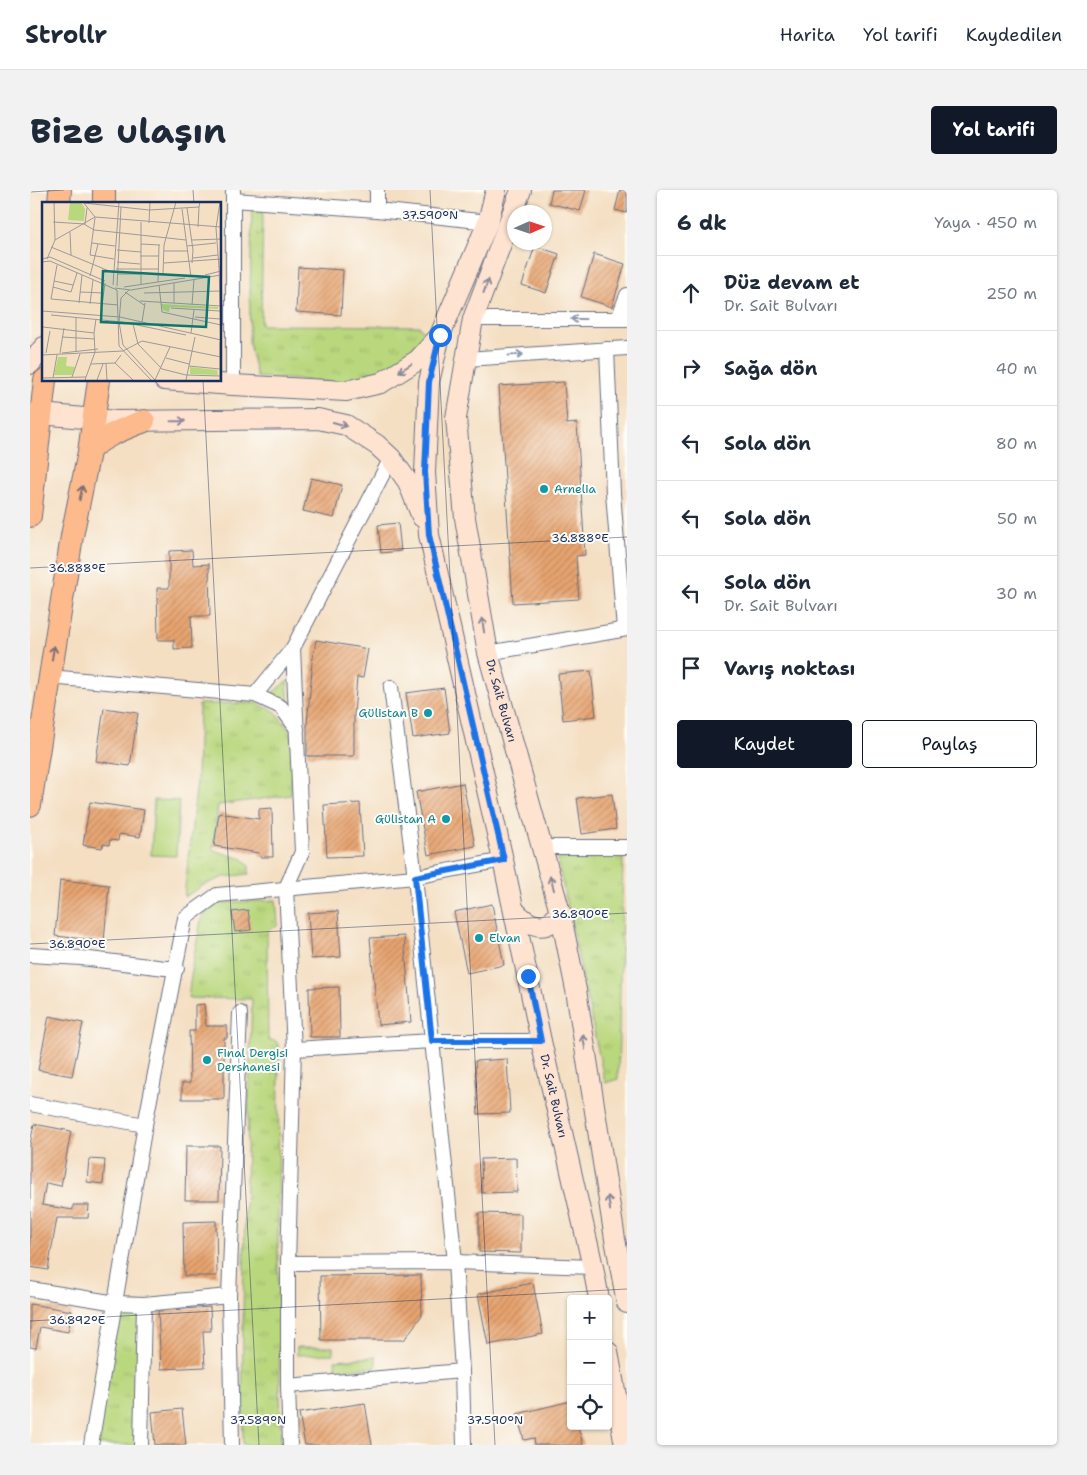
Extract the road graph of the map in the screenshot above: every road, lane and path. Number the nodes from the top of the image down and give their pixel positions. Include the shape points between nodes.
1 (377, 190) edge
2 (496, 190) edge
3 (521, 190) edge
4 (233, 195) edge
5 (377, 210) junction
6 (488, 222) junction
7 (627, 295) edge
8 (473, 319) junction
9 (622, 319) edge
10 (440, 335) junction
11 (627, 348) edge
12 (42, 349) edge
13 (607, 349) junction
14 (467, 359) junction
15 (30, 364) edge
16 (44, 381) edge
17 (99, 381) edge
18 (178, 381) edge
19 (233, 385) junction
20 (95, 419) junction
21 (144, 421) junction
22 (35, 426) edge
23 (90, 449) junction
24 (391, 458) junction
25 (30, 516) edge
26 (429, 535) junction
27 (626, 629) edge
28 (293, 648) junction
29 (488, 653) junction
30 (49, 677) junction
31 (391, 687) dead end
32 (255, 696) junction
33 (297, 729) junction
34 (30, 805) edge
35 (541, 847) junction
36 (627, 847) edge
37 (504, 860) junction
38 (415, 877) junction
39 (286, 888) junction
40 (514, 910) junction
41 (560, 911) junction
42 (30, 955) edge
43 (177, 968) junction
44 (240, 1013) dead end
45 (432, 1041) junction
46 (541, 1041) junction
47 (294, 1049) junction
48 (30, 1104) edge
49 (145, 1125) junction
50 (621, 1238) edge
51 (455, 1262) junction
52 (288, 1263) junction
53 (593, 1267) junction
54 (30, 1289) edge
55 (598, 1295) edge
56 (229, 1296) junction
57 (627, 1302) edge
58 (116, 1303) junction
59 (144, 1304) junction
60 (462, 1371) junction
61 (612, 1374) edge
62 (288, 1386) junction
63 (91, 1445) edge
64 (141, 1445) edge
65 (232, 1445) edge
66 (290, 1445) edge
67 (464, 1445) edge
68 (625, 1445) edge

1 - 5 street
2 - 6 main road
8 -> 3 main road, Dr. Sait Bulvarı
4 - 5 street
4 - 19 street
5 - 6 street
6 - 10 main road
7 - 9 street
9 -> 8 street
8 - 14 main road, Dr. Sait Bulvarı
10 -> 19 main road via 418,360 381,383 346,391
10 - 26 main road, Dr. Sait Bulvarı via 429,382 425,472
11 - 13 street
12 - 15 main road
14 -> 13 street
13 - 27 street via 613,493
29 -> 14 main road, Dr. Sait Bulvarı via 466,518 456,418
16 - 22 main road
17 - 20 main road
18 - 19 main road
20 - 21 main road
20 - 22 main road
20 - 23 main road
21 - 23 main road via 99,441
21 -> 24 main road via 318,419 346,425 377,444
22 - 25 main road
30 -> 23 main road
24 - 26 main road via 408,482
24 - 28 street
26 - 37 main road, Dr. Sait Bulvarı
27 - 29 street
28 - 32 street
28 - 33 street
29 - 35 main road, Dr. Sait Bulvarı
30 - 32 street
30 - 34 main road
31 - 38 street
32 - 33 street via 281,707
33 - 39 street via 302,852
35 - 36 street
41 -> 35 main road, Dr. Sait Bulvarı
37 - 38 street
37 - 40 main road, Dr. Sait Bulvarı
38 - 39 street
38 - 45 street
39 - 43 street via 217,895 186,918
39 - 47 street
40 - 41 main road via 523,920 536,926 556,920
40 - 46 main road, Dr. Sait Bulvarı
50 -> 41 main road, Dr. Sait Bulvarı
42 - 43 street
43 - 49 street
44 - 56 street
45 - 46 street
45 - 47 street
45 - 51 street
46 - 53 main road, Dr. Sait Bulvarı
47 - 52 street
48 - 49 street
49 - 58 street
50 - 57 main road, Dr. Sait Bulvarı
51 - 52 street
51 - 53 street
51 - 60 street
52 - 62 street
53 - 55 main road, Dr. Sait Bulvarı
54 - 58 street
56 - 59 street
56 - 65 street
58 - 59 street
58 - 63 street
59 - 64 street
60 - 62 street
60 - 67 street
61 - 68 main road
62 - 66 street

